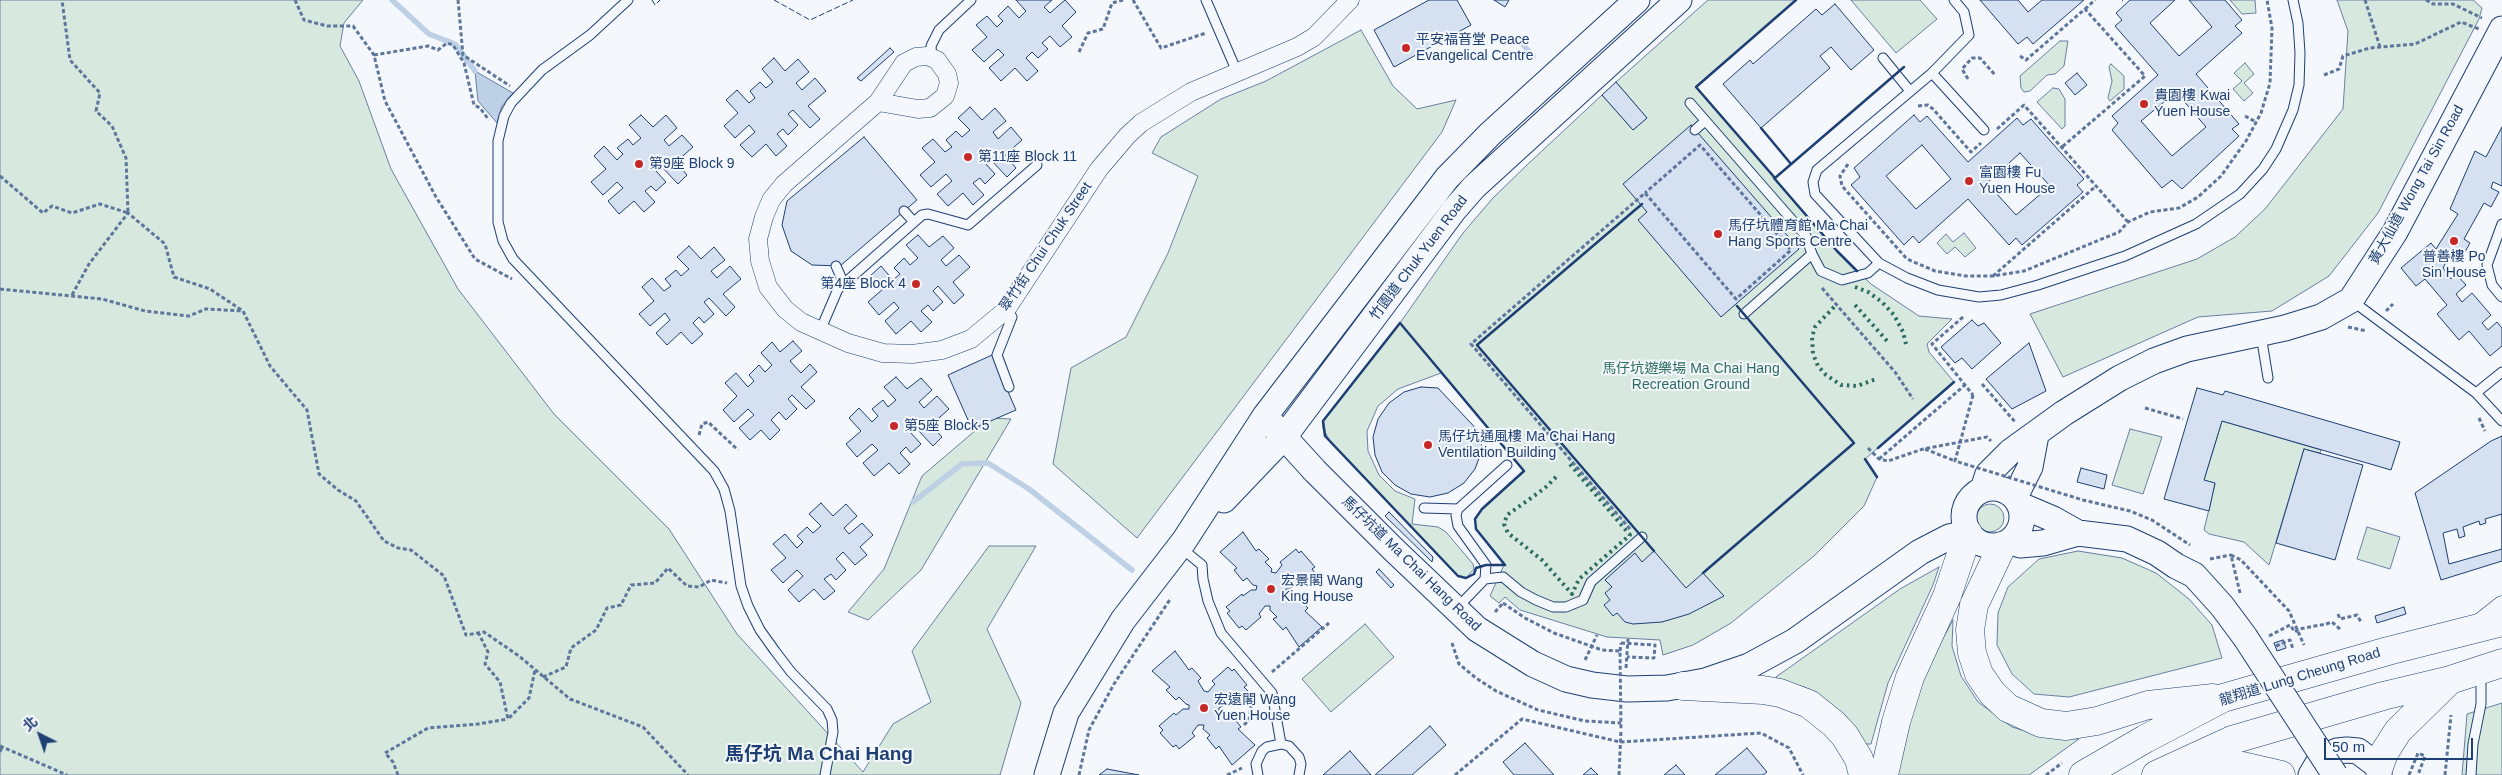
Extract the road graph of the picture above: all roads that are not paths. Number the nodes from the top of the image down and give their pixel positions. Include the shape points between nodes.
1 (628, 0) edge
2 (971, 0) edge
3 (1206, 0) edge
4 (1350, 0) edge
5 (1637, 0) edge
6 (1680, 0) edge
7 (1954, 0) edge
8 (2293, 0) edge
9 (2489, 26) edge
10 (932, 58) junction
11 (1883, 58) dead end
12 (1237, 72) junction
13 (1932, 73) junction
14 (1910, 90) junction
15 (878, 102) junction
16 (1690, 103) dead end
17 (1705, 121) junction
18 (1695, 130) dead end
19 (1984, 130) dead end
20 (1037, 165) dead end
21 (904, 211) dead end
22 (914, 222) junction
23 (2502, 224) edge
24 (1812, 254) junction
25 (1879, 263) junction
26 (836, 266) dead end
27 (844, 284) junction
28 (2502, 297) edge
29 (2351, 300) junction
30 (1006, 310) junction
31 (1744, 314) dead end
32 (820, 331) junction
33 (2261, 334) junction
34 (2502, 372) edge
35 (2268, 378) dead end
36 (1009, 386) dead end
37 (2476, 393) junction
38 (1265, 416) junction
39 (2502, 422) edge
40 (2028, 431) junction
41 (1284, 437) junction
42 (1507, 465) dead end
43 (1975, 497) junction
44 (2018, 501) junction
45 (1424, 508) dead end
46 (1458, 509) junction
47 (1968, 533) junction
48 (2078, 533) junction
49 (1640, 538) road end
50 (1182, 544) junction
51 (2007, 544) junction
52 (1904, 562) junction
53 (1485, 579) junction
54 (2502, 604) edge
55 (1456, 609) junction
56 (2502, 622) edge
57 (2472, 630) junction
58 (2248, 639) junction
59 (2492, 666) edge
60 (2450, 680) junction
61 (1683, 686) junction
62 (1079, 693) junction
63 (2223, 698) junction
64 (1282, 744) junction
65 (2168, 769) edge
66 (2379, 771) edge
67 (825, 775) edge
68 (1038, 775) edge
69 (1047, 775) edge
70 (1258, 775) edge
71 (1299, 775) edge
72 (1863, 775) edge
73 (1884, 775) edge
74 (2083, 775) edge
75 (2281, 775) edge
76 (2311, 775) edge
77 (2325, 775) edge
78 (2336, 775) edge
79 (2471, 775) edge

1 - 67 lane via 590,35 542,70 511,103 501,130 497,168 498,222 503,242 513,259 539,288 714,471 724,489 730,511 741,586 760,630 791,672 827,709 833,732
2 - 10 lane via 938,30 931,46
3 - 12 lane
4 - 12 street, 翠竹街 Chui Chuk Street via 1314,37
5 - 38 main road, 竹園道 Chuk Yuen Road via 1490,134 1447,178
6 - 41 main road, 竹園道 Chuk Yuen Road via 1474,187
7 - 13 lane via 1964,12 1969,35
8 - 25 lane via 2298,22 2299,85 2285,131 2251,183 2211,215 2126,256 2084,272 2001,294 1979,297 1938,290
9 - 29 main road, 黃大仙道 Wong Tai Sin Road via 2395,232
10 - 15 street, 翠竹街 Chui Chuk Street via 916,56 904,63
10 - 15 street via 942,64 948,78 945,96 939,103 924,110
11 - 14 lane
12 - 30 street, 翠竹街 Chui Chuk Street via 1176,99 1127,136 1086,187
13 - 14 lane
13 - 19 lane
14 - 25 lane via 1817,170 1813,182 1815,194
15 - 32 street, 翠竹街 Chui Chuk Street via 784,184 771,200 758,239 760,261 768,287 785,309
16 - 17 lane
17 - 18 lane
17 - 24 lane via 1806,236
20 - 22 lane via 968,225 925,214
21 - 22 lane
22 - 27 lane
23 - 28 lane via 2487,265 2492,285
24 - 25 lane via 1821,271 1842,280 1868,273
24 - 31 lane
26 - 27 lane
27 - 32 lane via 838,289
29 - 33 main road, 馬仔坑道 Ma Chai Hang Road via 2321,317
29 - 37 lane
30 - 32 street, 翠竹街 Chui Chuk Street via 971,339 927,353 883,353
30 - 36 lane via 1012,317 997,355
33 - 35 lane
33 - 40 main road, 馬仔坑道 Ma Chai Hang Road via 2187,349 2154,361
34 - 37 lane
37 - 39 lane
38 - 41 main road, 馬仔坑道 Ma Chai Hang Road
38 - 50 main road, 竹園道 Chuk Yuen Road
40 - 43 main road, 馬仔坑道 Ma Chai Hang Road via 1988,474
40 - 44 main road via 2030,467
41 - 50 main road, 竹園道 Chuk Yuen Road
41 - 55 main road, 馬仔坑道 Ma Chai Hang Road via 1392,549
42 - 46 lane
43 - 44 main road via 2002,489
43 - 47 main road, 馬仔坑道 Ma Chai Hang Road via 1964,518
43 - 52 main road, 馬仔坑道 Ma Chai Hang Road via 1917,544
44 - 48 main road
44 - 51 main road via 2023,518 2021,528
45 - 46 lane
46 - 53 lane via 1458,526 1482,557 1486,565
47 - 51 main road via 1986,546
47 - 52 main road, 馬仔坑道 Ma Chai Hang Road via 1939,542
47 - 73 highway via 1947,596 1910,677
48 - 51 main road via 2043,543
48 - 58 main road via 2127,539 2157,553 2176,566 2215,610
49 - 53 lane via 1591,582 1583,600 1566,607 1536,600 1504,577
50 - 62 main road, 竹園道 Chuk Yuen Road via 1123,620
50 - 64 lane via 1202,565 1208,601 1221,633 1272,693
51 - 63 highway via 1974,604 1970,630 1972,653 1979,674 2008,708 2036,721 2066,726 2098,721 2148,704
52 - 61 main road, 馬仔坑道 Ma Chai Hang Road via 1772,654 1727,674
53 - 55 lane
54 - 57 street, 龍翔道 Lung Cheung Road
55 - 61 main road, 馬仔坑道 Ma Chai Hang Road via 1501,645 1532,664 1566,678 1627,689
56 - 57 highway, 龍翔道 Lung Cheung Road
57 - 63 highway, 龍翔道 Lung Cheung Road
58 - 77 main road
58 - 78 main road, bridge
59 - 60 highway
59 - 79 lane via 2480,704
60 - 65 highway via 2388,694 2251,734
60 - 66 highway via 2398,731 2384,754
61 - 72 highway via 1763,690 1809,704 1845,736 1859,759
62 - 68 lane via 1055,718
62 - 69 main road, 竹園道 Chuk Yuen Road via 1066,713
63 - 74 highway, 龍翔道 Lung Cheung Road via 2145,738
64 - 70 lane via 1274,744 1262,751 1256,764
64 - 71 lane via 1299,757
65 - 75 highway via 2242,766
66 - 76 main road via 2358,751 2338,751 2318,763

